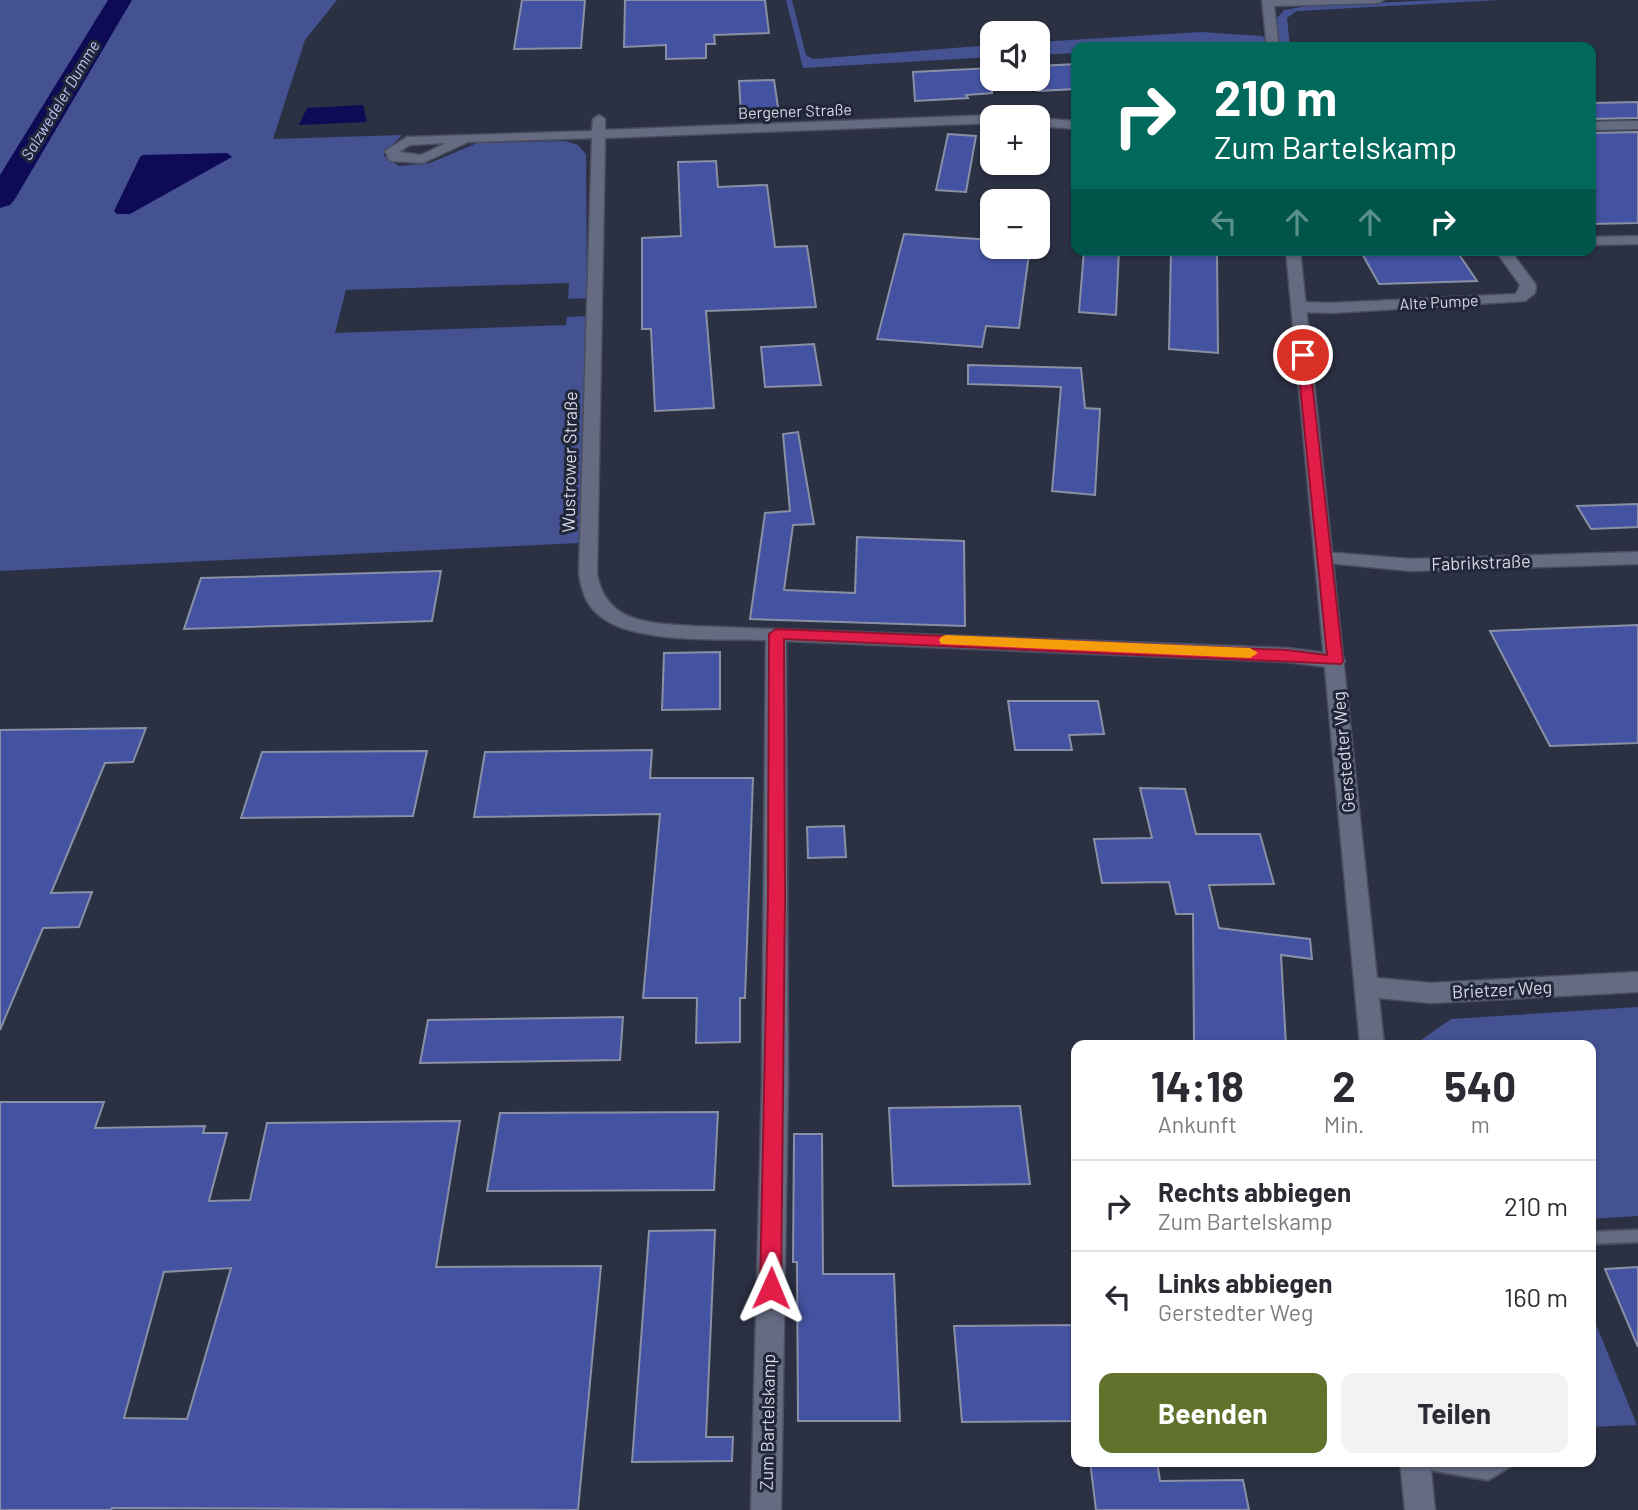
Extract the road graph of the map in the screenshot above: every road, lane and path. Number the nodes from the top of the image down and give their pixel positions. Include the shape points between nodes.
1 (1378, 0) edge
2 (1268, 2) edge
3 (1272, 42) edge
4 (980, 119) edge
5 (1050, 123) edge
6 (1071, 125) edge
7 (1638, 125) edge
8 (1596, 126) edge
9 (599, 127) junction
10 (467, 138) dead end
11 (1638, 240) edge
12 (1596, 241) edge
13 (1294, 256) edge
14 (1506, 256) edge
15 (1299, 307) junction
16 (1324, 558) junction
17 (1638, 558) edge
18 (776, 634) junction
19 (1335, 661) junction
20 (1638, 982) edge
21 (1367, 987) junction
22 (1372, 1040) edge
23 (1638, 1236) edge
24 (1596, 1238) edge
25 (1417, 1467) edge
26 (1456, 1467) edge
27 (1496, 1467) edge
28 (766, 1510) edge
29 (1420, 1510) edge

1 - 2 street
2 - 3 street
4 - 9 street, Bergener Straße
5 - 6 street
7 - 8 street
9 - 10 street, Bergener Straße
9 - 18 street, Wustrower Straße via 589,586 603,609 626,623
11 - 12 street
13 - 15 street, Gerstedter Weg
14 - 15 street, Alte Pumpe via 1528,285 1520,298
15 - 16 street, Gerstedter Weg
16 - 17 street, Fabrikstraße via 1411,565
16 - 19 street, Gerstedter Weg
18 - 19 street via 1287,655
18 - 28 street, Zum Bartelskamp via 776,977
19 - 21 street, Gerstedter Weg
20 - 21 street, Brietzer Weg via 1431,993
21 - 22 street, Gerstedter Weg
23 - 24 lane
25 - 29 street
26 - 27 lane via 1488,1472

